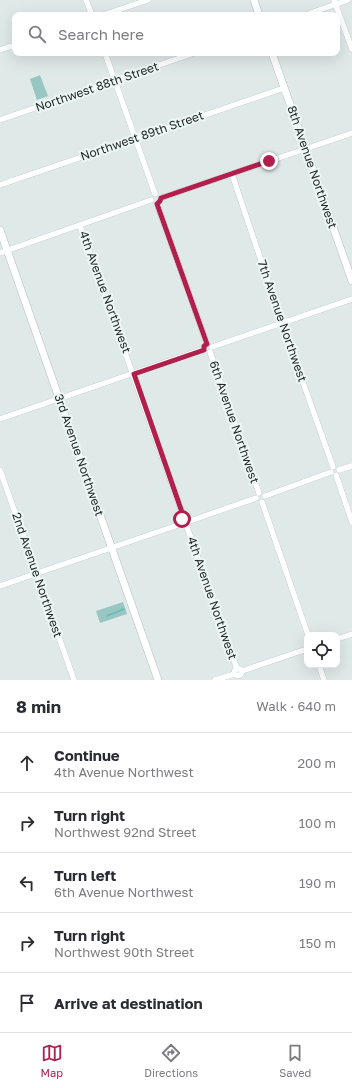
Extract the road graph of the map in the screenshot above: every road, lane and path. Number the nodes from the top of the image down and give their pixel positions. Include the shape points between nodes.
1 (86, 0) edge
2 (148, 0) edge
3 (254, 0) edge
4 (348, 0) edge
5 (335, 2) edge
6 (91, 12) edge
7 (112, 12) edge
8 (258, 12) edge
9 (312, 12) edge
10 (339, 12) edge
11 (340, 16) edge
12 (12, 46) edge
13 (352, 49) edge
14 (0, 50) edge
15 (106, 56) edge
16 (185, 56) edge
17 (273, 56) edge
18 (115, 80) junction
19 (284, 88) junction
20 (0, 120) edge
21 (352, 133) edge
22 (135, 139) junction
23 (306, 149) junction
24 (232, 174) junction
25 (0, 185) edge
26 (155, 194) junction
27 (161, 198) junction
28 (151, 200) junction
29 (157, 204) junction
30 (80, 226) junction
31 (0, 230) edge
32 (4, 252) edge
33 (352, 281) edge
34 (352, 299) edge
35 (282, 323) junction
36 (208, 348) junction
37 (134, 374) junction
38 (59, 399) junction
39 (0, 419) edge
40 (352, 466) edge
41 (0, 470) edge
42 (335, 471) junction
43 (260, 497) junction
44 (184, 518) junction
45 (190, 521) junction
46 (352, 522) edge
47 (181, 524) junction
48 (187, 527) junction
49 (111, 548) junction
50 (36, 573) junction
51 (0, 586) edge
52 (307, 632) edge
53 (352, 634) edge
54 (340, 638) edge
55 (304, 650) edge
56 (319, 668) edge
57 (239, 674) edge
58 (74, 680) edge
59 (158, 680) edge
60 (215, 680) edge
61 (324, 680) edge

1 - 6 street
2 - 7 street
3 - 8 street
4 - 5 street
5 - 9 street
5 - 10 street
11 - 13 street
12 - 14 street
15 - 18 street
16 - 18 street, Northwest 88th Street
17 - 19 street, 8th Avenue Northwest
18 - 20 street, Northwest 88th Street
18 - 22 street
19 - 22 street, Northwest 89th Street
19 - 23 street, 8th Avenue Northwest
21 - 23 street
22 - 25 street, Northwest 89th Street
22 - 26 street
23 - 24 street
23 - 33 street, 8th Avenue Northwest
24 - 27 street
24 - 35 street, 7th Avenue Northwest
26 - 27 street
26 - 28 street
27 - 29 street
28 - 29 street
28 - 30 street
29 - 36 street, 6th Avenue Northwest
30 - 32 street
30 - 37 street, 4th Avenue Northwest
31 - 32 street, 3rd Avenue Northwest
32 - 38 street, 3rd Avenue Northwest
34 - 35 street
35 - 36 street
35 - 42 street, 7th Avenue Northwest
36 - 37 street
36 - 43 street, 6th Avenue Northwest
37 - 38 street
37 - 44 street, 4th Avenue Northwest
38 - 39 street
38 - 49 street, 3rd Avenue Northwest
40 - 42 street
41 - 50 street, 2nd Avenue Northwest
42 - 43 street
42 - 46 street, 7th Avenue Northwest
43 - 45 street
43 - 52 street, 6th Avenue Northwest
44 - 45 street
44 - 47 street
45 - 48 street
47 - 48 street
47 - 49 street
48 - 57 street, 4th Avenue Northwest
49 - 50 street
49 - 59 street, 3rd Avenue Northwest
50 - 51 street
50 - 58 street, 2nd Avenue Northwest
53 - 54 street
55 - 57 street
56 - 61 street
57 - 60 street

